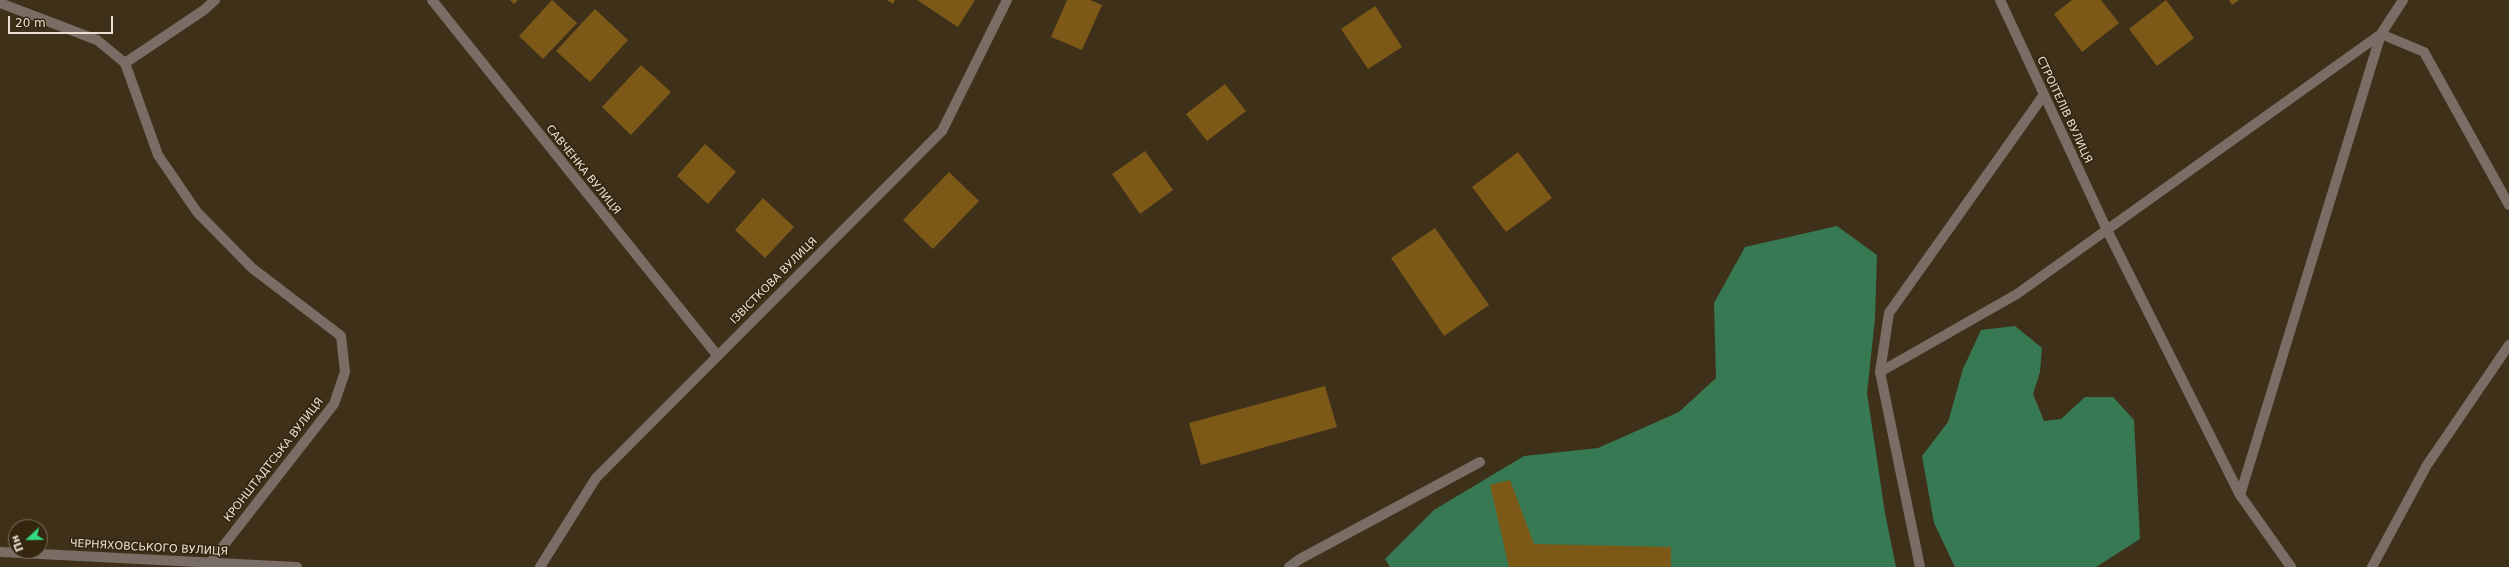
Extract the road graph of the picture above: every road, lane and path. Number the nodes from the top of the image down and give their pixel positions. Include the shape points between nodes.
1 (215, 0) edge
2 (432, 0) edge
3 (1007, 0) edge
4 (2000, 0) edge
5 (2403, 0) edge
6 (0, 3) edge
7 (2381, 34) junction
8 (125, 63) junction
9 (2043, 96) junction
10 (2509, 205) edge
11 (2107, 230) junction
12 (2509, 345) edge
13 (716, 355) junction
14 (1880, 372) junction
15 (1480, 462) dead end
16 (2240, 495) junction
17 (0, 552) edge
18 (210, 563) junction
19 (297, 567) edge
20 (540, 567) edge
21 (1289, 567) edge
22 (1920, 567) edge
23 (2291, 567) edge
24 (2372, 567) edge

1 - 8 street
2 - 13 street, САВЧЕНКА ВУЛИЦЯ
3 - 13 street, IЗВIСТКОВА ВУЛИЦЯ via 942,131
4 - 9 street, СТРОIТЕЛIВ ВУЛИЦЯ
5 - 7 street
6 - 8 street via 97,40
7 - 10 street via 2424,52
7 - 11 street
7 - 16 street
8 - 18 street, КРОНШТАДТСЬКА ВУЛИЦЯ via 158,155 196,212 252,268 341,336 345,372 334,404
9 - 11 street, СТРОIТЕЛIВ ВУЛИЦЯ
9 - 14 street via 1889,314
11 - 14 street via 2017,294
11 - 16 street, СТРОIТЕЛIВ ВУЛИЦЯ
12 - 24 street via 2427,465
13 - 20 street, IЗВIСТКОВА ВУЛИЦЯ via 596,478
14 - 22 street
15 - 21 street via 1300,558
16 - 23 street, СТРОIТЕЛIВ ВУЛИЦЯ
17 - 18 street, ЧЕРНЯХОВСЬКОГО ВУЛИЦЯ
18 - 19 street, ЧЕРНЯХОВСЬКОГО ВУЛИЦЯ

